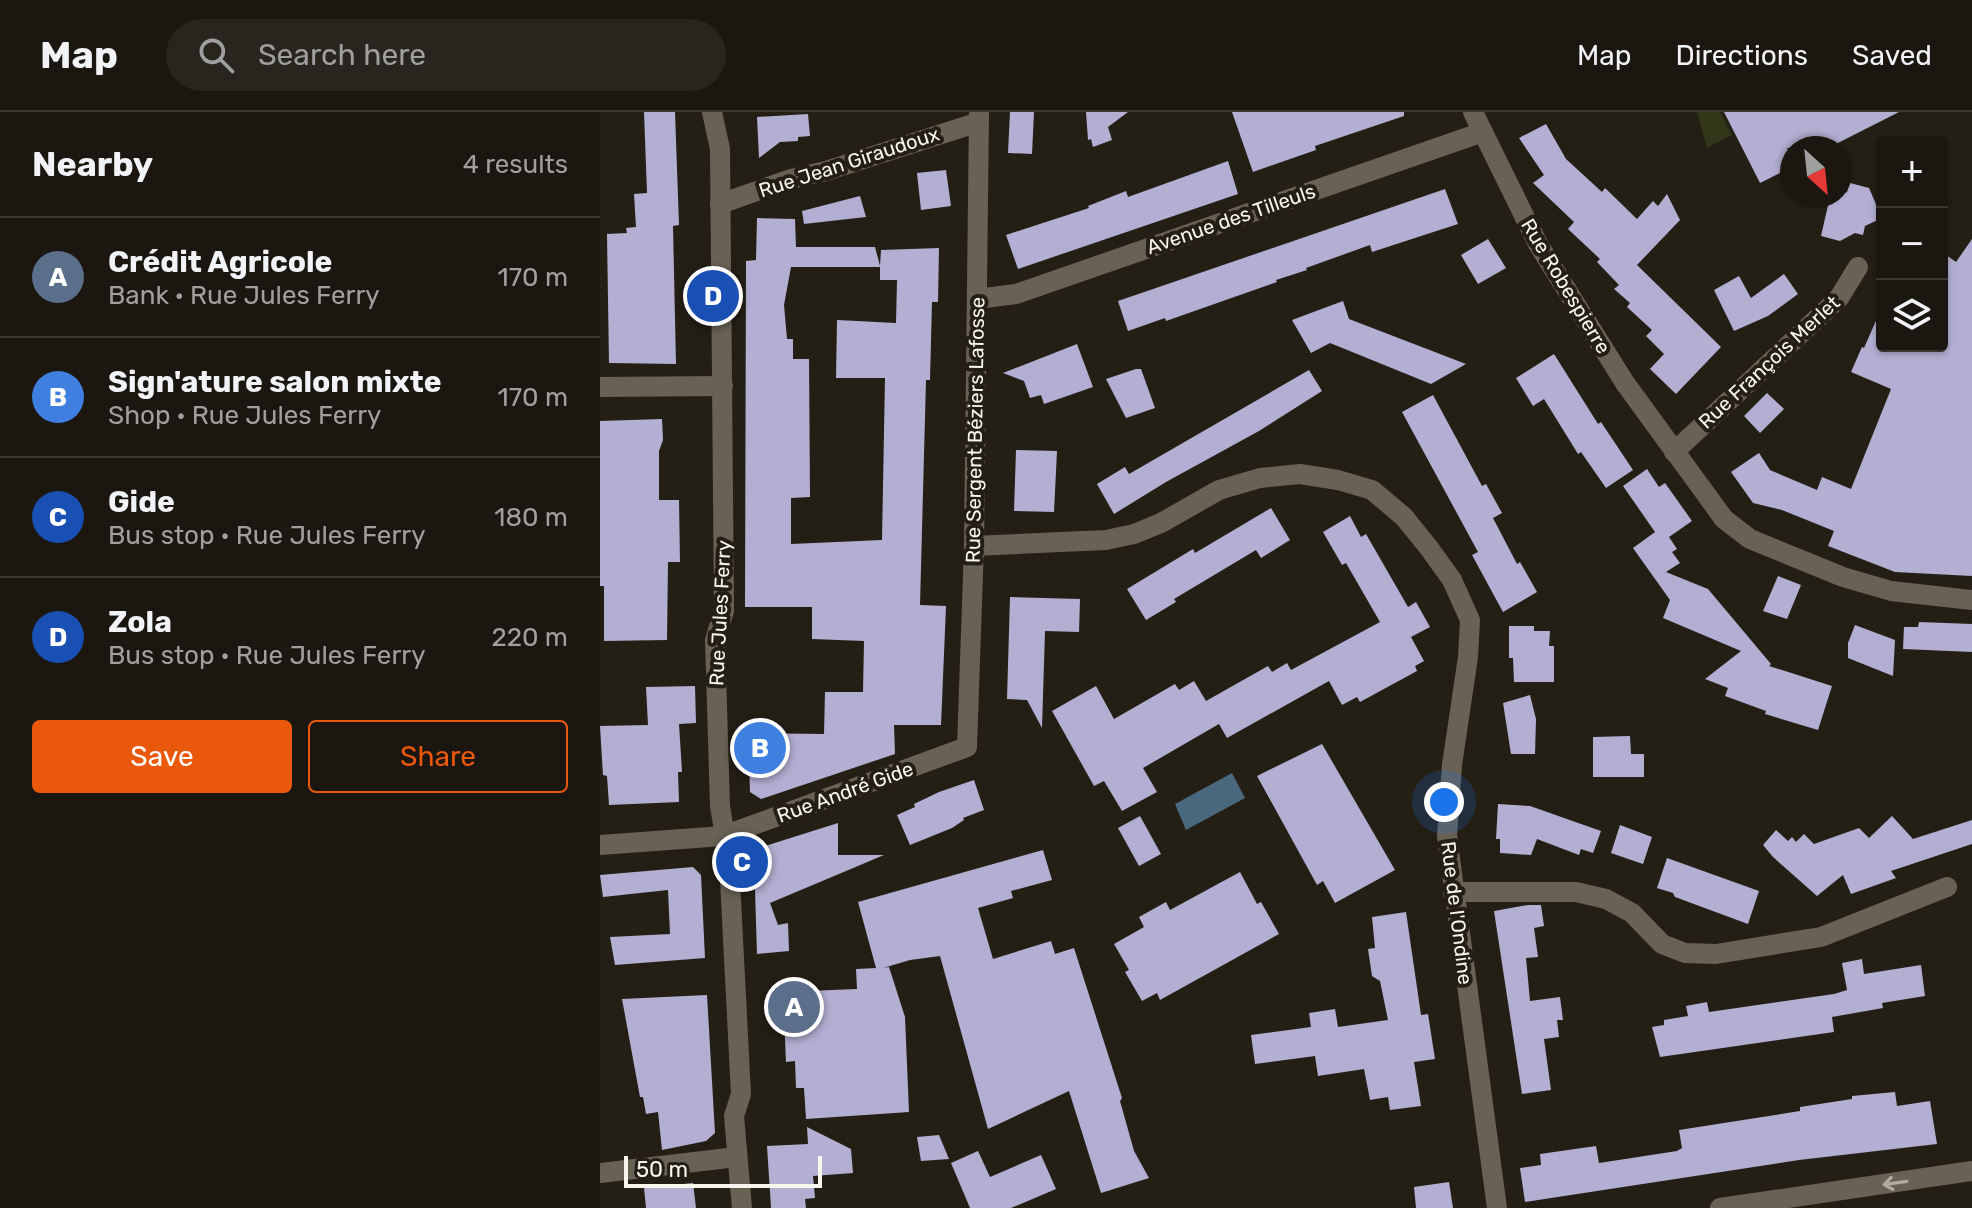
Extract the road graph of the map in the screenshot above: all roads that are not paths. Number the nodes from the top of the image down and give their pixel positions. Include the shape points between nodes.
1 (712, 112) edge
2 (1473, 112) edge
3 (979, 117) edge
4 (1483, 132) junction
5 (720, 204) junction
6 (1858, 267) dead end
7 (977, 299) junction
8 (723, 386) junction
9 (600, 387) edge
10 (1674, 452) junction
11 (974, 546) junction
12 (1972, 600) edge
13 (967, 747) joint
14 (723, 836) junction
15 (600, 845) edge
16 (1947, 887) dead end
17 (1453, 892) junction
18 (737, 1157) junction
19 (1972, 1171) edge
20 (600, 1173) edge
21 (742, 1208) edge
22 (1497, 1208) edge
23 (1720, 1208) edge

1 - 5 street, Rue Jules Ferry via 720,149
2 - 4 street, Rue Robespierre
3 - 5 street, Rue Jean Giraudoux
3 - 7 street, Rue Sergent Béziers Lafosse
4 - 7 street, Avenue des Tilleuls via 1016,294
4 - 10 street, Rue Robespierre via 1538,244
5 - 8 street, Rue Jules Ferry
6 - 10 street, Rue François Merlet via 1839,298
7 - 11 street, Rue Sergent Béziers Lafosse
8 - 9 street
8 - 14 street, Rue Jules Ferry via 724,611 715,640
10 - 12 street, Rue Robespierre via 1724,519 1750,539 1891,591
11 - 13 street, Rue Sergent Béziers Lafosse
11 - 17 street, Rue de l'Ondine via 1134,534 1219,490 1260,478 1300,474 1372,490 1429,548 1452,580 1470,620 1447,836
13 - 14 street, Rue André Gide
14 - 15 street, Rue André Gide
14 - 18 street, Rue Jules Ferry via 729,861 741,1094 734,1116
16 - 17 street via 1821,937 1716,954 1685,953 1662,944 1632,913 1606,899 1576,892
17 - 22 street, Rue de l'Ondine
18 - 20 street
18 - 21 street, Rue Jules Ferry
19 -> 23 street

